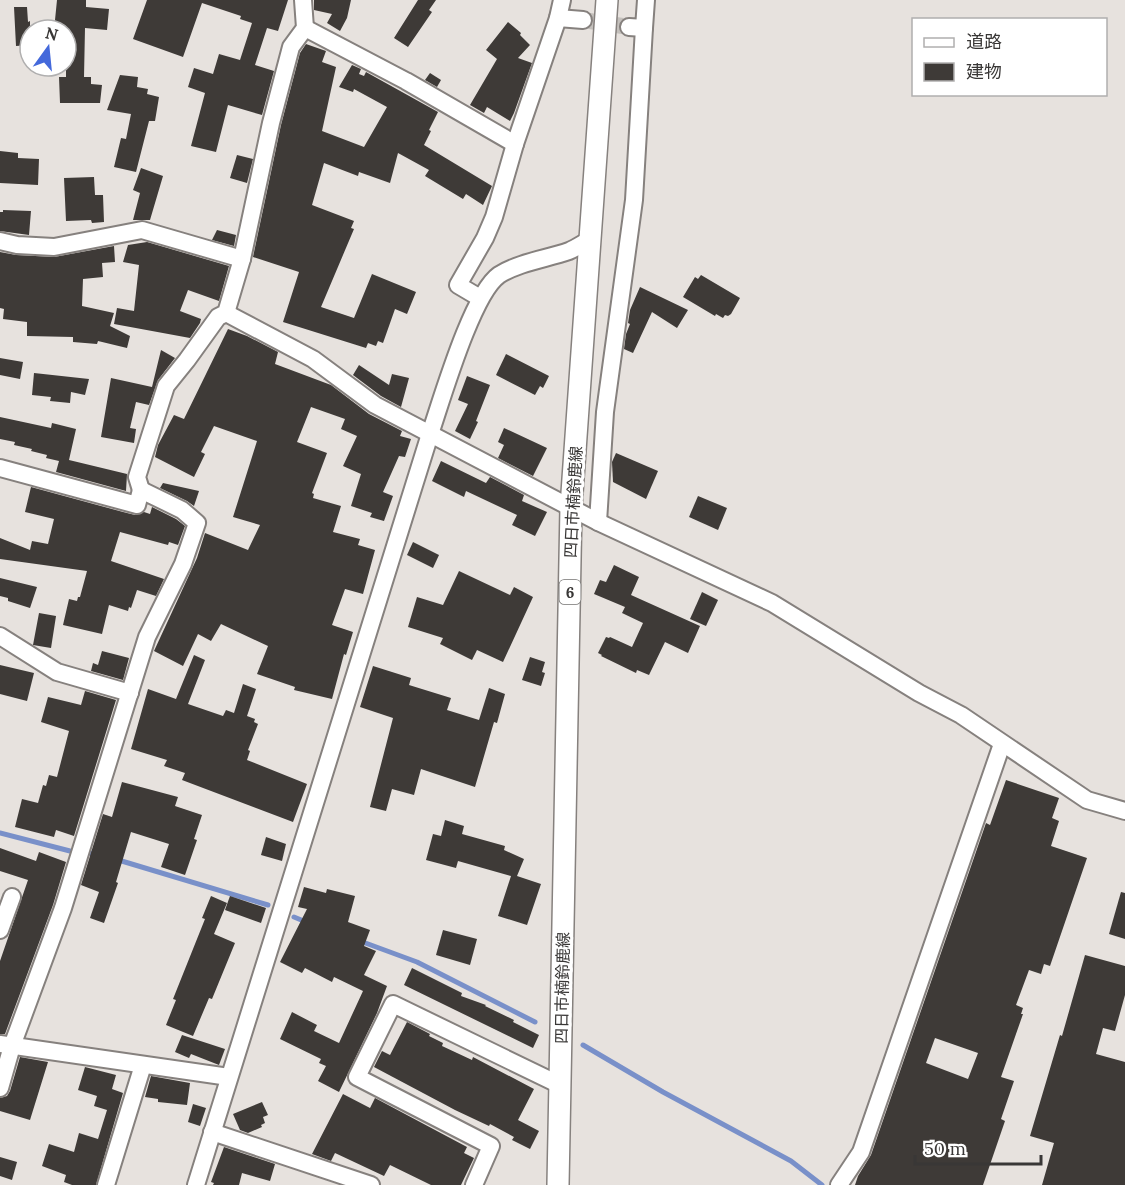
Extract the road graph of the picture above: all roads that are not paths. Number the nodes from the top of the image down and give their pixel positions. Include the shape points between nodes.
1 (303, 0) edge
2 (562, 0) edge
3 (608, 0) edge
4 (646, 0) edge
5 (558, 18) junction
6 (583, 21) tunnel mouth
7 (305, 27) junction
8 (515, 144) junction
9 (0, 240) edge
10 (589, 240) junction
11 (242, 259) junction
12 (480, 298) junction
13 (225, 313) junction
14 (430, 434) junction
15 (0, 468) edge
16 (141, 490) junction
17 (571, 507) junction
18 (598, 522) junction
19 (0, 636) edge
20 (130, 693) junction
21 (1002, 744) junction
22 (1125, 811) edge
23 (12, 897) dead end
24 (0, 930) edge
25 (6, 1045) edge
26 (143, 1065) junction
27 (229, 1077) junction
28 (560, 1085) junction
29 (0, 1088) edge
30 (212, 1132) junction
31 (106, 1185) edge
32 (196, 1185) edge
33 (370, 1185) edge
34 (474, 1185) edge
35 (558, 1185) edge
36 (839, 1185) edge

1 - 7 street
2 - 5 street
3 - 10 main road, 四日市楠鈴鹿線 / 6
4 - 18 street via 636,28 634,200 605,412
5 - 6 street
5 - 8 street
7 - 8 street
7 - 11 street via 291,47
8 - 12 street via 494,217 458,285
9 - 11 street via 54,247 142,230
10 - 12 street via 500,274
10 - 17 main road, 四日市楠鈴鹿線 / 6
11 - 13 street
12 - 14 street
13 - 14 street via 313,359 375,405
13 - 16 street via 166,386 137,477
14 - 17 street
14 - 27 street
15 - 16 street via 136,505
16 - 20 street via 182,510 197,524 183,564 147,637
17 - 18 street
17 - 28 main road, 四日市楠鈴鹿線 / 6
18 - 21 street via 772,603 961,715
19 - 20 street via 57,672
20 - 25 street via 63,908
21 - 22 street via 1087,800
21 - 36 street via 861,1152
23 - 24 street
25 - 26 street
25 - 29 street
26 - 27 street
26 - 31 street
27 - 30 street
28 - 34 street via 393,1004 357,1077 491,1146
28 - 35 main road, 四日市楠鈴鹿線 / 6
30 - 32 street
30 - 33 street

